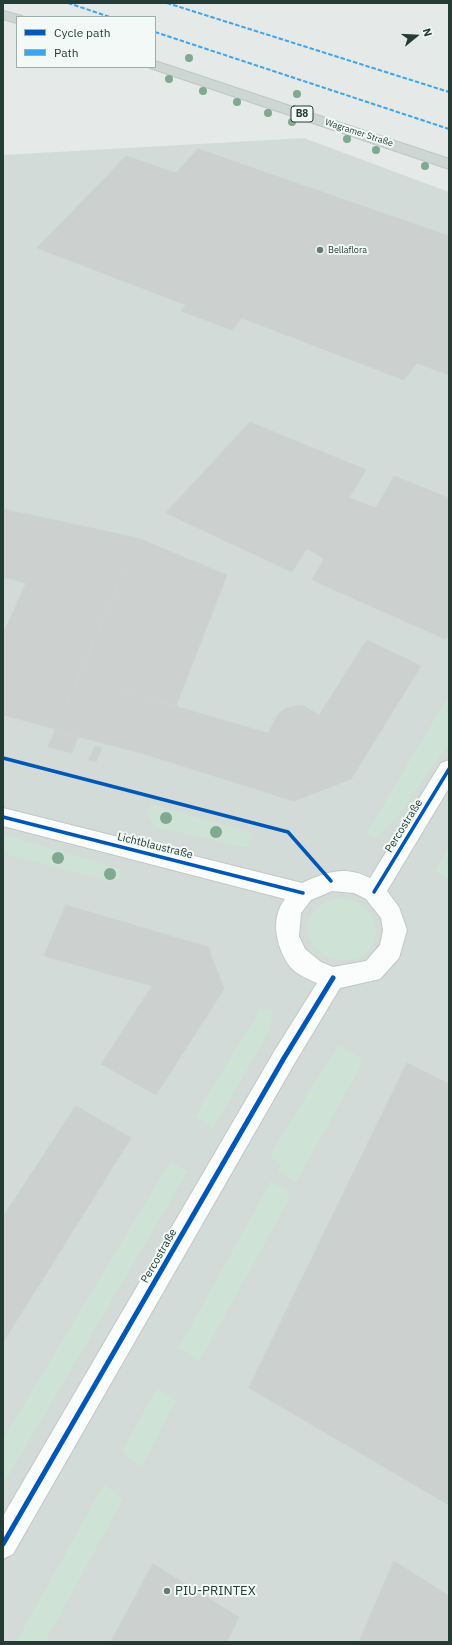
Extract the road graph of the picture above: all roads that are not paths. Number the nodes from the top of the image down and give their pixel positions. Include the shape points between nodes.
1 (3, 14) edge
2 (16, 19) edge
3 (156, 65) edge
4 (449, 164) edge
5 (449, 769) edge
6 (3, 817) edge
7 (374, 892) junction
8 (303, 893) junction
9 (333, 978) junction
10 (3, 1544) edge

1 - 2 main road
3 - 4 main road, Wagramer Straße / B8
5 - 7 street, Percostraße
6 - 8 street, Lichtblaustraße
7 - 8 street via 357,884 331,881
7 - 9 street via 391,914 395,930 391,950 372,971
8 - 9 street via 290,910 287,936 297,957 313,970
9 - 10 street, Percostraße via 284,1058

